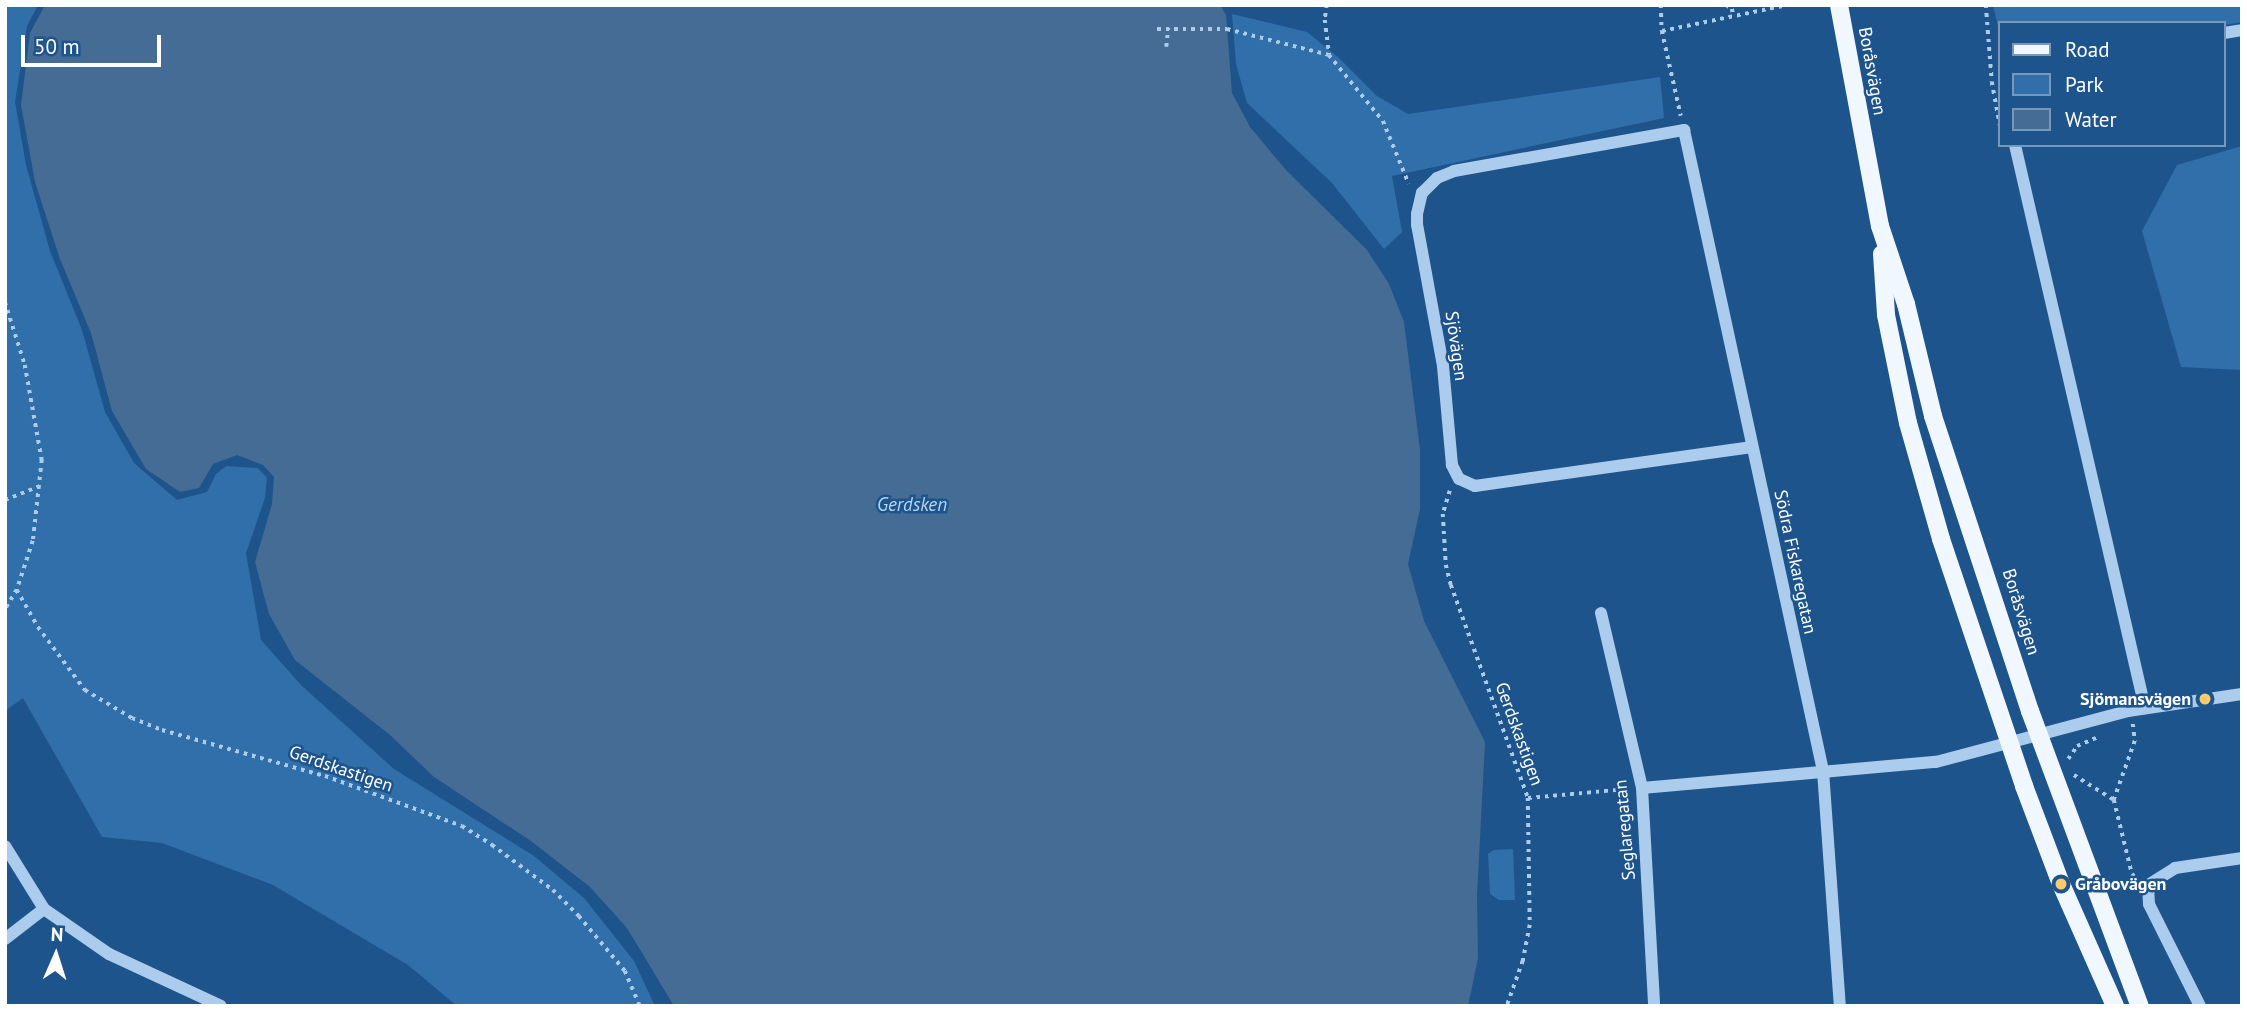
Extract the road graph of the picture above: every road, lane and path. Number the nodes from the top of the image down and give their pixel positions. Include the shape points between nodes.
1 (1327, 5) edge
2 (1661, 5) edge
3 (1726, 5) edge
4 (1787, 5) edge
5 (1839, 5) edge
6 (1986, 5) edge
7 (1734, 17) junction
8 (1168, 28) junction
9 (1157, 29) dead end
10 (1661, 32) junction
11 (1166, 47) dead end
12 (1329, 55) junction
13 (1998, 116) edge
14 (1684, 130) junction
15 (2015, 147) edge
16 (1422, 193) junction
17 (1880, 226) junction
18 (5, 302) edge
19 (6, 309) edge
20 (1752, 447) junction
21 (1459, 479) junction
22 (40, 486) junction
23 (5, 500) edge
24 (17, 590) junction
25 (5, 610) edge
26 (1601, 613) dead end
27 (2242, 694) edge
28 (2128, 711) junction
29 (2146, 715) junction
30 (2133, 724) junction
31 (2124, 727) dead end
32 (2107, 733) dead end
33 (2040, 735) junction
34 (2008, 743) junction
35 (1823, 771) junction
36 (1642, 788) junction
37 (1528, 797) junction
38 (2114, 800) junction
39 (5, 846) edge
40 (2242, 858) edge
41 (2148, 885) junction
42 (44, 909) junction
43 (5, 939) edge
44 (221, 1006) edge
45 (639, 1006) edge
46 (1507, 1006) edge
47 (1654, 1006) edge
48 (1840, 1006) edge
49 (2115, 1006) edge
50 (2140, 1006) edge
51 (2200, 1006) edge

1 - 12 path
2 - 10 path
3 - 7 path
4 - 7 path
5 - 17 main road, Boråsvägen
6 - 13 path
7 - 10 path
8 - 9 path
8 - 11 path
8 - 12 path via 1227,29
10 - 14 path
12 - 16 path via 1383,121 1407,183
14 - 16 street via 1454,171 1437,178
14 - 20 street, Södra Fiskaregatan
15 - 29 street
16 - 21 street, Sjövägen via 1418,225 1443,366 1452,465
17 - 33 main road, Boråsvägen via 1906,304 1933,416
17 - 34 main road, Boråsvägen via 1886,315 1908,423
18 - 19 path
19 - 22 path via 26,365 42,460
20 - 21 street via 1475,486
20 - 35 street, Södra Fiskaregatan
21 - 37 path, Gerdskastigen via 1446,499 1443,514 1446,565
22 - 23 path
22 - 24 path via 33,541
24 - 25 path
24 - 45 path, Gerdskastigen via 85,690 132,718 325,776 462,826 492,845 553,890 579,916 625,971
26 - 36 street, Seglaregatan
27 - 29 street
28 - 29 street
28 - 30 path
28 - 33 street
29 - 30 path
30 - 31 path
30 - 38 path via 2135,741
32 - 38 path via 2077,746 2068,759 2068,770
33 - 34 street
33 - 50 main road, Boråsvägen
34 - 35 street via 1936,762
34 - 49 main road, Boråsvägen via 2061,884
35 - 36 street
35 - 48 street, Södra Fiskaregatan
36 - 37 path
36 - 47 street, Seglaregatan
37 - 46 path, Gerdskastigen via 1530,925
38 - 41 path via 2132,874
39 - 42 street
40 - 41 street via 2175,868
41 - 51 street via 2149,904
42 - 43 street
42 - 44 street via 109,954

